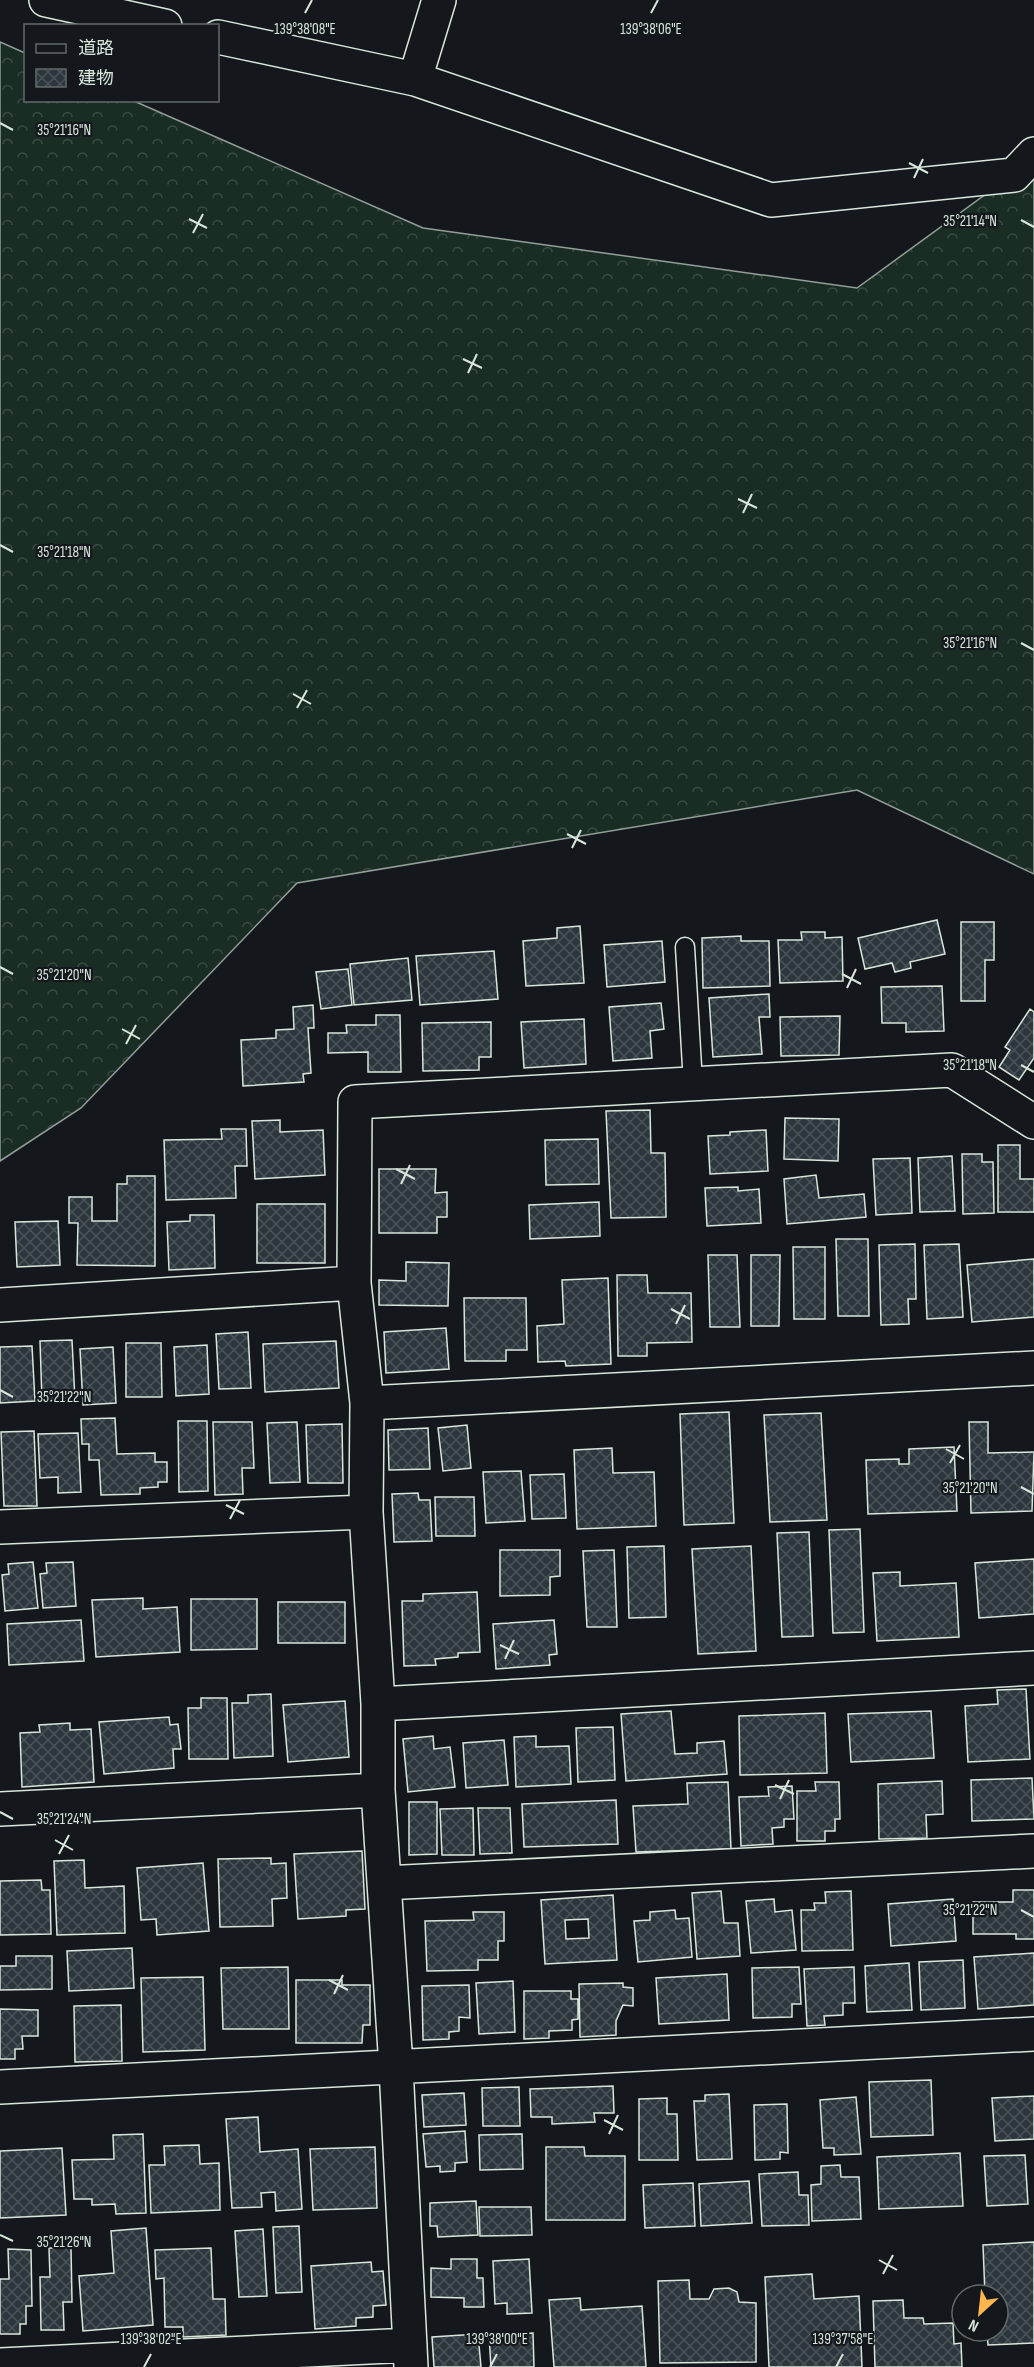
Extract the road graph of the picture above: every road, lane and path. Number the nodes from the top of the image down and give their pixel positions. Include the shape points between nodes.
1 (46, 0) edge
2 (439, 0) edge
3 (156, 24) edge
4 (219, 37) edge
5 (415, 79) junction
6 (1034, 154) edge
7 (685, 947) dead end
8 (693, 1084) junction
9 (1034, 1122) edge
10 (354, 1283) junction
11 (0, 1305) edge
12 (1034, 1368) edge
13 (367, 1403) junction
14 (366, 1512) junction
15 (0, 1527) edge
16 (1034, 1668) edge
17 (378, 1704) junction
18 (378, 1790) junction
19 (0, 1809) edge
20 (1034, 1851) edge
21 (384, 1883) junction
22 (1034, 2034) edge
23 (396, 2067) junction
24 (0, 2087) edge
25 (411, 2356) edge
26 (0, 2365) edge

1 - 3 street
2 - 5 street
4 - 5 street
5 - 6 street via 771,200 1014,175
7 - 8 lane
8 - 9 street via 952,1070
8 - 10 street via 355,1102
10 - 11 street
10 - 13 street
12 - 13 street
13 - 14 street
14 - 15 street
14 - 17 street
16 - 17 street
17 - 18 street
18 - 19 street
18 - 21 street
20 - 21 street
21 - 23 street
22 - 23 street
23 - 24 street
23 - 25 street
25 - 26 street

